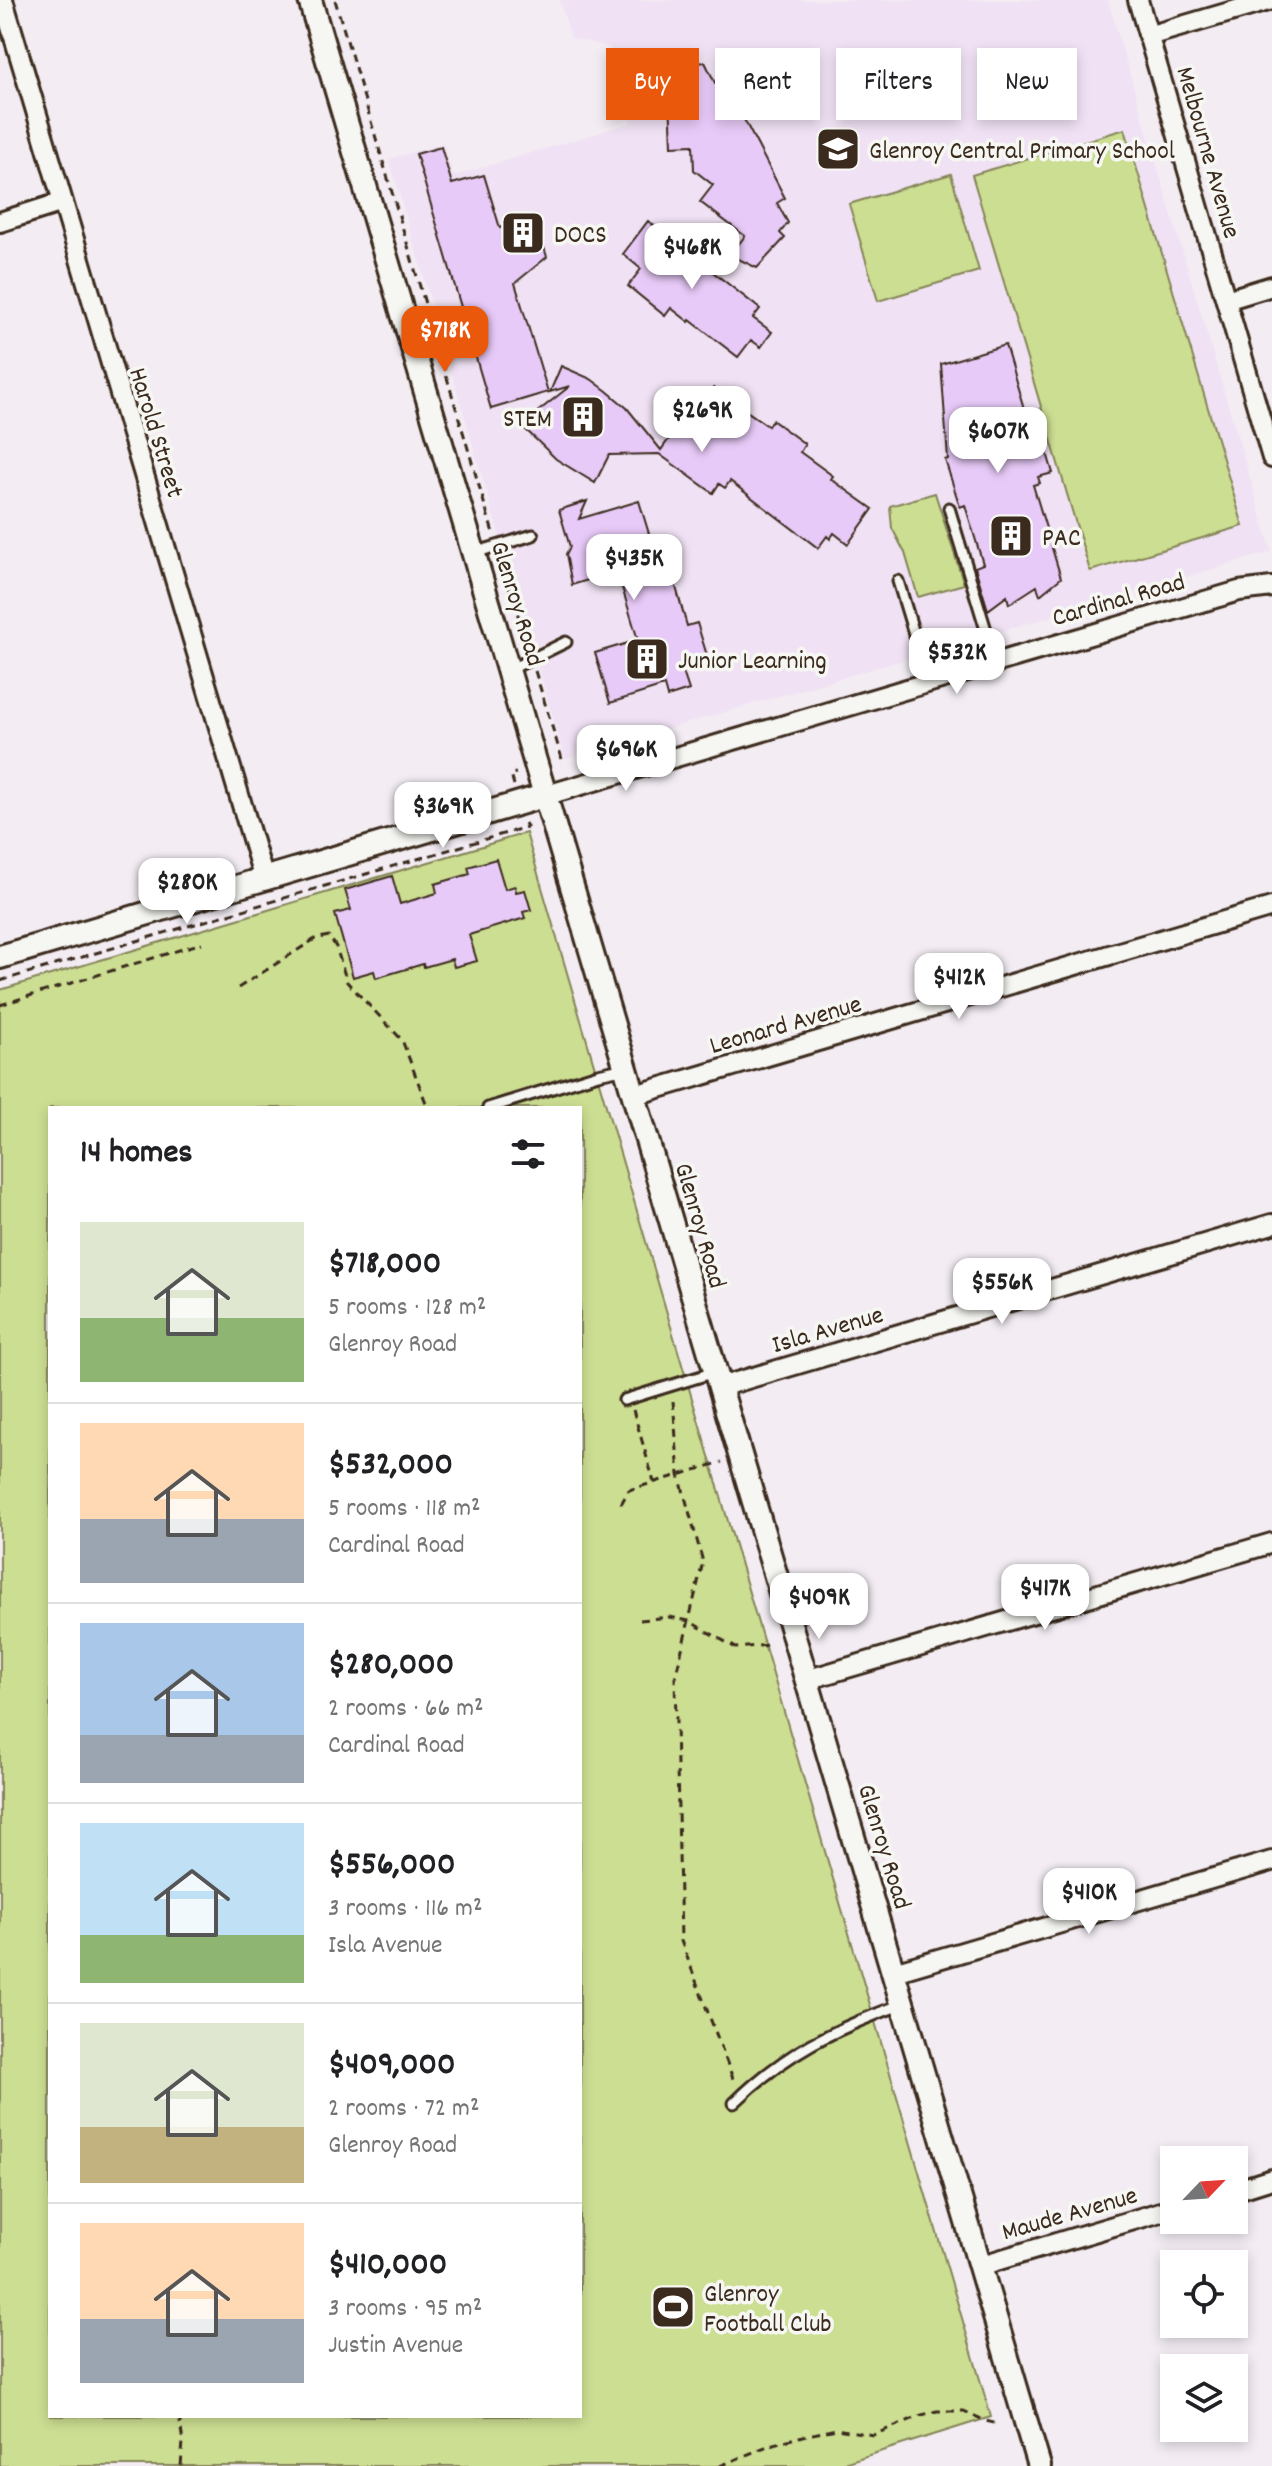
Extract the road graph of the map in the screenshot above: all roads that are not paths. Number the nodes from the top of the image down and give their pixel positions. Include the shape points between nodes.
1 (3, 0) edge
2 (310, 0) edge
3 (1138, 0) edge
4 (1271, 0) edge
5 (1148, 36) junction
6 (63, 202) junction
7 (0, 222) edge
8 (1272, 286) edge
9 (1226, 300) junction
10 (1272, 458) edge
11 (949, 508) dead end
12 (533, 535) dead end
13 (474, 553) junction
14 (1272, 574) edge
15 (898, 581) dead end
16 (1272, 587) edge
17 (1239, 591) junction
18 (566, 642) dead end
19 (996, 663) junction
20 (509, 670) junction
21 (929, 683) junction
22 (547, 795) junction
23 (264, 879) junction
24 (1272, 907) edge
25 (0, 957) edge
26 (626, 1068) junction
27 (635, 1095) junction
28 (494, 1106) edge
29 (1272, 1224) edge
30 (717, 1379) junction
31 (627, 1399) road end
32 (1272, 1543) edge
33 (806, 1680) junction
34 (1272, 1861) edge
35 (894, 1972) junction
36 (904, 2004) junction
37 (737, 2100) road end
38 (1272, 2179) edge
39 (1248, 2187) edge
40 (1160, 2212) edge
41 (979, 2266) junction
42 (1039, 2466) edge

1 - 6 street, Harold Street
2 - 13 street, Glenroy Road
3 - 5 street, Melbourne Avenue
4 - 5 street
5 - 9 street, Melbourne Avenue
6 - 7 street
6 - 23 street, Harold Street
8 - 9 street
9 - 10 street, Melbourne Avenue
11 - 19 lane
12 - 13 lane
13 - 20 street, Glenroy Road
14 - 17 street, Cardinal Road
15 - 21 lane
16 - 17 street, Cardinal Road
17 - 19 street, Cardinal Road
18 - 20 lane
19 - 21 street, Cardinal Road
20 - 22 street, Glenroy Road
21 - 22 street, Cardinal Road
22 - 23 street, Cardinal Road
22 - 26 street, Glenroy Road
23 - 25 street, Cardinal Road
24 - 27 street, Leonard Avenue
26 - 27 street, Glenroy Road
26 - 28 lane
27 - 30 street, Glenroy Road
29 - 30 street, Isla Avenue
30 - 31 lane via 671,1385
30 - 33 street, Glenroy Road
32 - 33 street
33 - 35 street, Glenroy Road
34 - 35 street
35 - 36 street, Glenroy Road
36 - 37 lane via 818,2038
36 - 41 street, Glenroy Road
38 - 39 street
40 - 41 street, Maude Avenue
41 - 42 street, Glenroy Road

